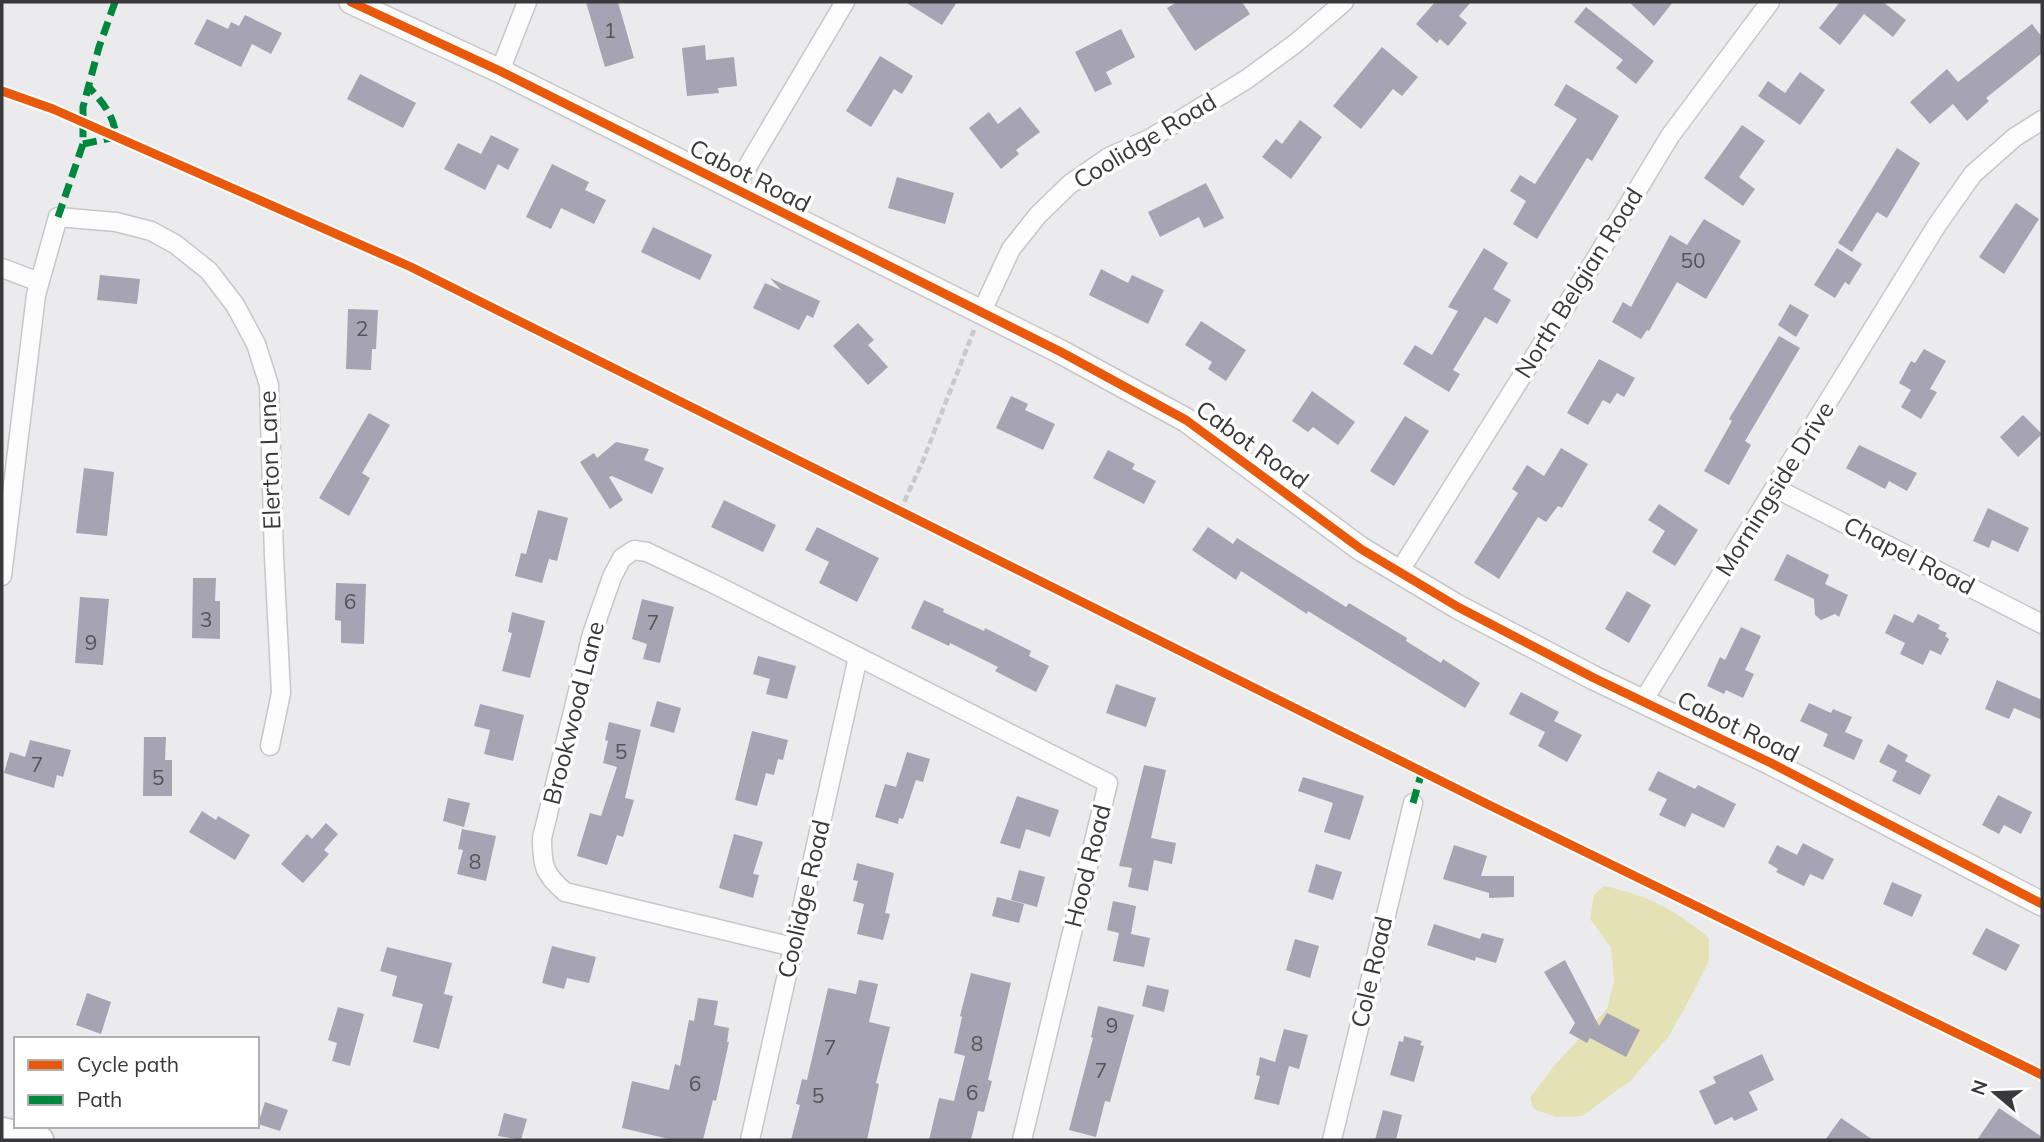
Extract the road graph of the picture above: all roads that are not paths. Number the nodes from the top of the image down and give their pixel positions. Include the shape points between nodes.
1 (351, 2) edge
2 (527, 2) edge
3 (845, 2) edge
4 (1344, 2) edge
5 (1769, 2) edge
6 (500, 71) junction
7 (2042, 120) edge
8 (734, 189) junction
9 (2, 268) edge
10 (39, 282) junction
11 (981, 313) junction
12 (1776, 488) junction
13 (1399, 572) junction
14 (2, 576) edge
15 (2042, 624) edge
16 (858, 657) junction
17 (1643, 701) junction
18 (270, 746) dead end
19 (1413, 803) dead end
20 (2042, 904) edge
21 (793, 947) junction
22 (2, 1132) edge
23 (40, 1140) edge
24 (750, 1140) edge
25 (1023, 1140) edge
26 (1332, 1140) edge

1 - 6 street, Cabot Road
2 - 6 street
3 - 8 street
4 - 11 street, Coolidge Road via 1236,87 1070,184 1011,249
5 - 13 street, North Belgian Road via 1670,136
6 - 8 street, Cabot Road
7 - 12 street, Morningside Drive via 1973,174
8 - 11 street, Cabot Road
9 - 10 street
10 - 14 street
10 - 18 street, Elerton Lane via 58,217 151,230 209,271 256,344 269,385 281,693
11 - 13 street, Cabot Road via 1186,420 1361,550
12 - 15 street, Chapel Road
12 - 17 street, Morningside Drive
13 - 17 street, Cabot Road
16 - 21 street, Coolidge Road
16 - 21 street, Brookwood Lane via 647,552 634,550 622,558 612,577 592,634 542,838 542,862 550,879 565,892
16 - 25 street, Hood Road via 1108,783
17 - 20 street, Cabot Road
19 - 26 street, Cole Road
21 - 24 street, Coolidge Road
22 - 23 main road

